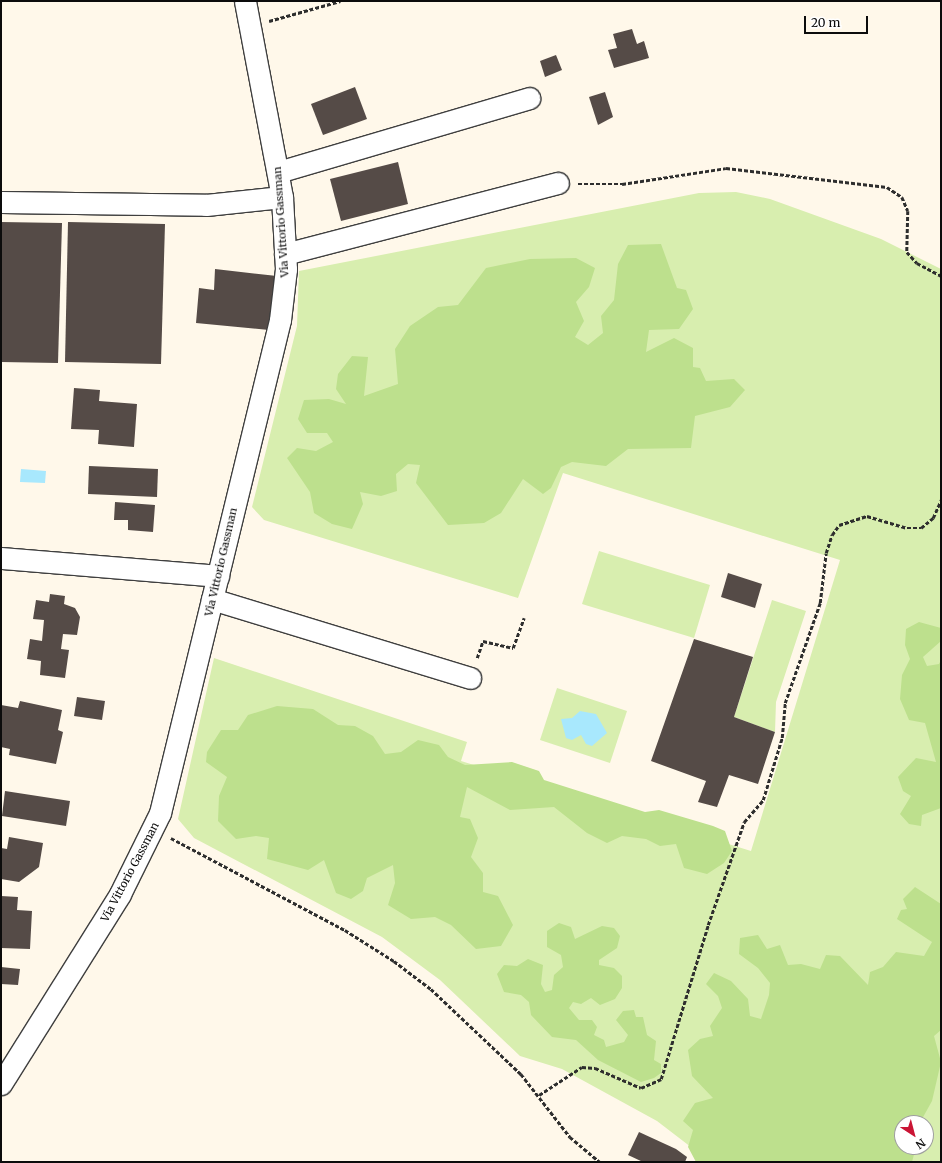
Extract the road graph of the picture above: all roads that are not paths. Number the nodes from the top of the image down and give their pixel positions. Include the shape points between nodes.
1 (245, 1) edge
2 (529, 98) dead end
3 (278, 172) junction
4 (558, 183) road end
5 (282, 197) junction
6 (1, 202) edge
7 (285, 254) junction
8 (1, 558) edge
9 (218, 576) junction
10 (212, 599) junction
11 (470, 678) road end
12 (1, 1084) edge

1 - 3 street, Via Vittorio Gassman
2 - 3 street
3 - 5 street, Via Vittorio Gassman
4 - 7 street
5 - 6 street via 206,205
5 - 7 street, Via Vittorio Gassman
7 - 9 street, Via Vittorio Gassman via 280,320
8 - 9 street
9 - 10 street, Via Vittorio Gassman
10 - 11 street
10 - 12 street, Via Vittorio Gassman via 172,770 154,827 120,894

